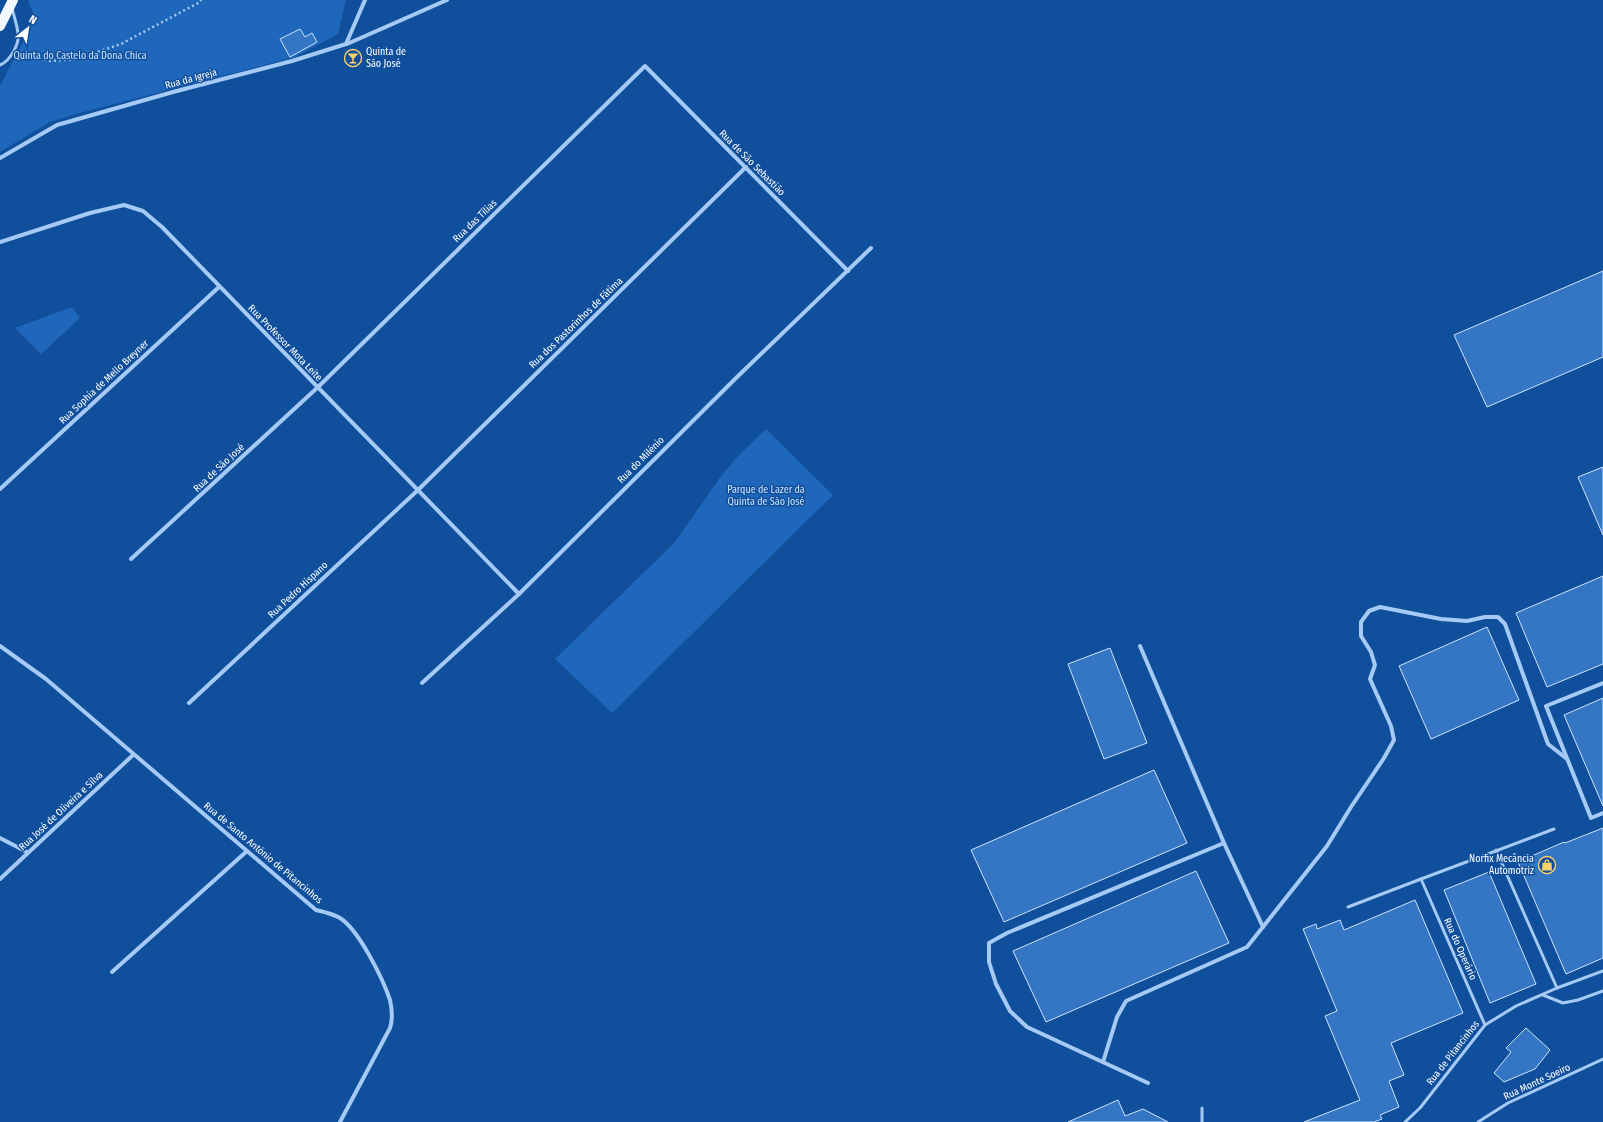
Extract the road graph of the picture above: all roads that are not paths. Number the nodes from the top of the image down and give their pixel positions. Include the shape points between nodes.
1 (365, 0) edge
2 (447, 0) edge
3 (12, 2) edge
4 (0, 26) edge
5 (346, 44) junction
6 (0, 65) edge
7 (645, 66) joint
8 (0, 158) edge
9 (746, 168) junction
10 (0, 242) edge
11 (871, 248) dead end
12 (848, 271) junction
13 (219, 287) junction
14 (317, 388) junction
15 (0, 489) edge
16 (418, 490) junction
17 (131, 559) dead end
18 (519, 594) junction
19 (0, 646) edge
20 (1140, 646) dead end
21 (422, 683) dead end
22 (1603, 683) edge
23 (189, 703) dead end
24 (133, 755) junction
25 (1567, 759) junction
26 (1603, 813) edge
27 (1554, 829) dead end
28 (0, 838) edge
29 (1224, 843) junction
30 (1496, 850) junction
31 (247, 851) junction
32 (27, 852) junction
33 (0, 879) edge
34 (1421, 879) junction
35 (1348, 907) dead end
36 (1263, 927) junction
37 (1603, 971) edge
38 (112, 972) dead end
39 (1557, 988) junction
40 (1603, 991) edge
41 (1543, 995) junction
42 (1485, 1025) junction
43 (1603, 1059) edge
44 (1103, 1062) junction
45 (1148, 1083) dead end
46 (1202, 1108) dead end
47 (340, 1122) edge
48 (1202, 1122) edge
49 (1406, 1122) edge
50 (1478, 1122) edge

1 - 5 street
2 - 5 street, Rua da Igreja
3 - 4 main road
3 - 6 lane via 19,35 15,50 5,64
5 - 8 street, Rua da Igreja via 57,125
7 - 9 street, Rua de São Sebastião
7 - 14 street, Rua das Tílias
9 - 12 street, Rua de São Sebastião
9 - 16 street, Rua dos Pastorinhos de Fátima
10 - 13 street, Rua Professor Mota Leite via 90,213 124,205 143,211 162,227
11 - 12 street, Rua do Milénio
12 - 18 street, Rua do Milénio via 735,379
13 - 14 street, Rua Professor Mota Leite
13 - 15 street, Rua Sophia de Mello Breyner
14 - 16 street, Rua Professor Mota Leite
14 - 17 street, Rua de São José
16 - 18 street, Rua Professor Mota Leite
16 - 23 street, Rua Pedro Hispano
18 - 21 street, Rua do Milénio
19 - 24 street, Rua de Santo António de Pitancinhos via 46,679
20 - 29 street
22 - 25 street via 1546,706
24 - 31 street, Rua de Santo António de Pitancinhos
24 - 32 street, Rua José de Oliveira e Silva
25 - 26 street via 1591,818
25 - 36 street via 1548,744 1505,624 1498,617 1467,621 1441,619 1380,607 1369,611 1361,622 1361,636 1371,652 1375,665 1370,679 1391,726 1394,740 1326,846
27 - 30 lane
28 - 32 street
29 - 36 street
29 - 44 street via 1007,933 989,943 989,962 996,984 1010,1011 1027,1027
30 - 34 lane
30 - 39 lane
31 - 38 street
31 - 47 street, Rua de Santo António de Pitancinhos via 316,910 340,918 360,940 390,1000 390,1028
32 - 33 street, Rua José de Oliveira e Silva
34 - 35 lane
34 - 42 lane, Rua do Operário
36 - 44 street via 1247,947 1236,953 1126,1001 1117,1017
37 - 39 lane, Rua de Pitancinhos
39 - 41 lane, Rua de Pitancinhos
40 - 41 lane via 1563,1003
41 - 42 lane, Rua de Pitancinhos via 1516,1006
42 - 49 lane, Rua de Pitancinhos via 1420,1108
43 - 50 lane, Rua Monte Soeiro via 1508,1103
44 - 45 street
46 - 48 lane

